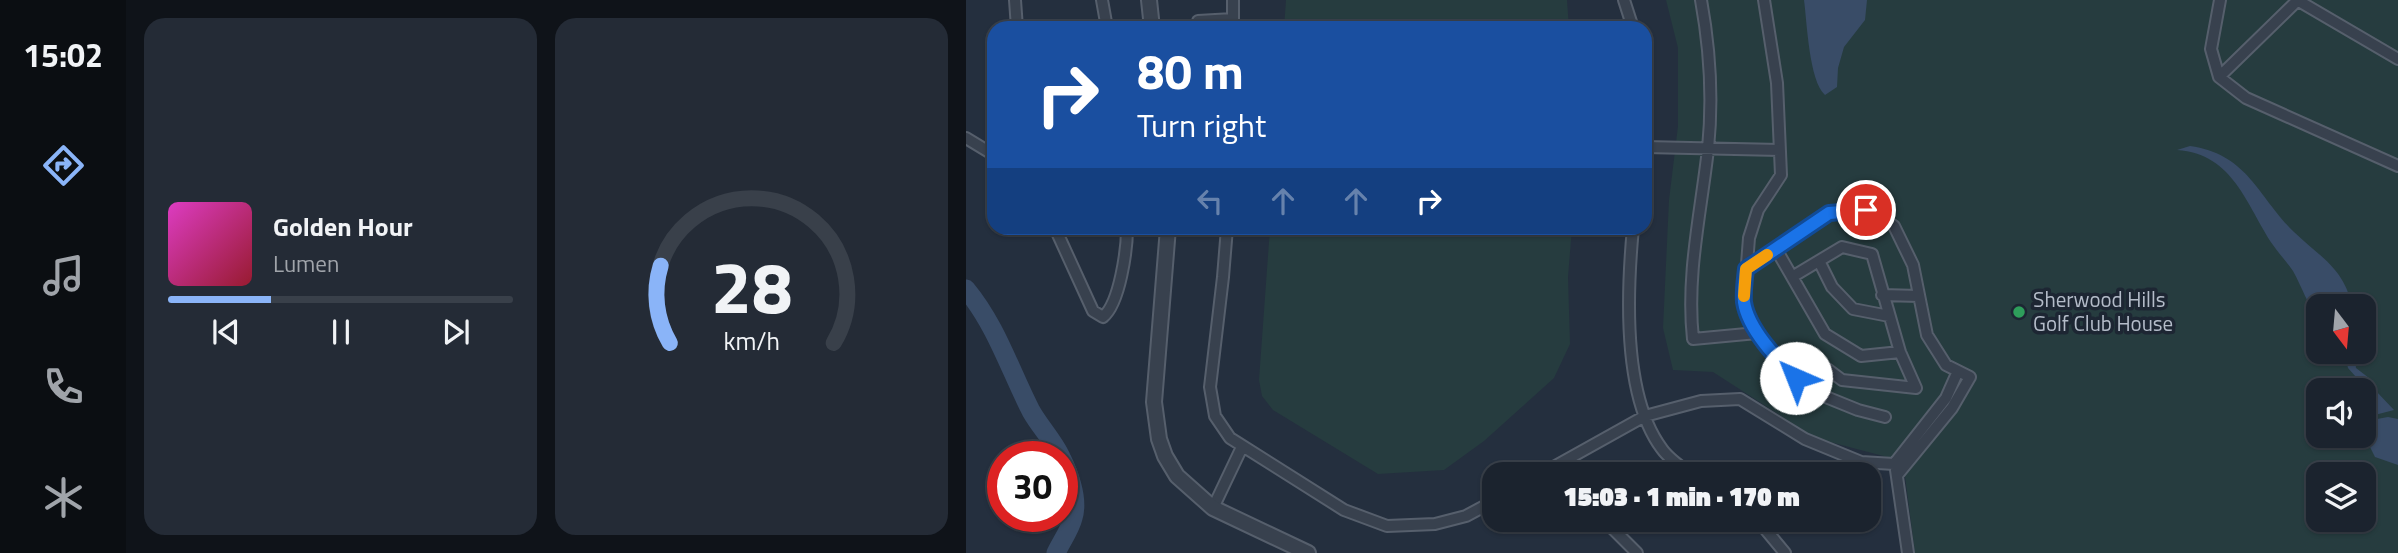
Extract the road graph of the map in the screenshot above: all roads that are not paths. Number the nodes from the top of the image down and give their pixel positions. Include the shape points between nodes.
1 (1015, 0) edge
2 (1102, 0) edge
3 (1149, 0) edge
4 (1233, 0) edge
5 (1625, 0) edge
6 (1701, 0) edge
7 (1764, 0) edge
8 (2220, 0) edge
9 (2297, 0) edge
10 (1016, 21) edge
11 (1106, 21) edge
12 (1151, 21) edge
13 (1233, 21) edge
14 (1631, 21) edge
15 (2398, 59) edge
16 (2219, 76) junction
17 (966, 138) edge
18 (1652, 147) edge
19 (1708, 148) junction
20 (1780, 150) junction
21 (987, 151) edge
22 (2398, 166) edge
23 (1058, 235) edge
24 (1126, 235) edge
25 (1167, 235) edge
26 (1226, 235) edge
27 (1632, 235) edge
28 (1776, 249) junction
29 (1819, 261) junction
30 (1746, 269) junction
31 (1792, 277) junction
32 (1882, 295) junction
33 (1919, 296) junction
34 (1889, 316) junction
35 (1757, 333) junction
36 (1900, 352) junction
37 (1826, 368) dead end
38 (1958, 371) junction
39 (1645, 416) junction
40 (1885, 417) dead end
41 (1242, 447) junction
42 (1571, 462) edge
43 (1676, 462) edge
44 (1896, 469) junction
45 (1482, 507) edge
46 (1213, 508) junction
47 (1616, 532) edge
48 (1768, 532) edge
49 (1308, 553) edge
50 (1637, 553) edge
51 (1785, 553) edge
52 (1908, 553) edge

1 - 10 street
2 - 11 street
3 - 12 street
4 - 13 street
5 - 14 street
6 - 19 street via 1710,61
7 - 20 street via 1777,83
8 - 16 street via 2211,49
9 - 15 street
9 - 16 street
16 - 22 street via 2246,98
17 - 21 street
18 - 19 street
19 - 20 street
19 - 35 street via 1692,273 1693,340
20 - 30 street via 1781,175 1758,210
23 - 24 street via 1093,311 1103,317 1111,307 1120,276
25 - 46 street via 1154,381 1159,439 1171,467
26 - 41 street via 1210,387 1215,416
27 - 39 street via 1630,356
28 - 30 street
28 - 31 street
28 - 33 street via 1829,213 1866,210 1894,226 1913,265
29 - 31 street
29 - 32 street via 1842,247 1872,254
29 - 34 street via 1832,287 1853,309
30 - 35 street via 1744,303
31 - 36 street via 1825,334 1861,356
32 - 33 street
32 - 34 street
33 - 38 street via 1927,335 1946,365
34 - 36 street
35 - 40 street via 1780,362 1816,393
36 - 37 street via 1916,388 1842,380
38 - 44 street via 1946,398
38 - 44 street via 1970,377 1952,408
39 - 42 street
39 - 43 street via 1662,450
39 - 44 street via 1701,401 1740,399 1805,439 1861,462
41 - 45 street via 1343,510 1387,526 1435,524
41 - 46 street
44 - 52 street
46 - 49 street
47 - 50 street
48 - 51 street

